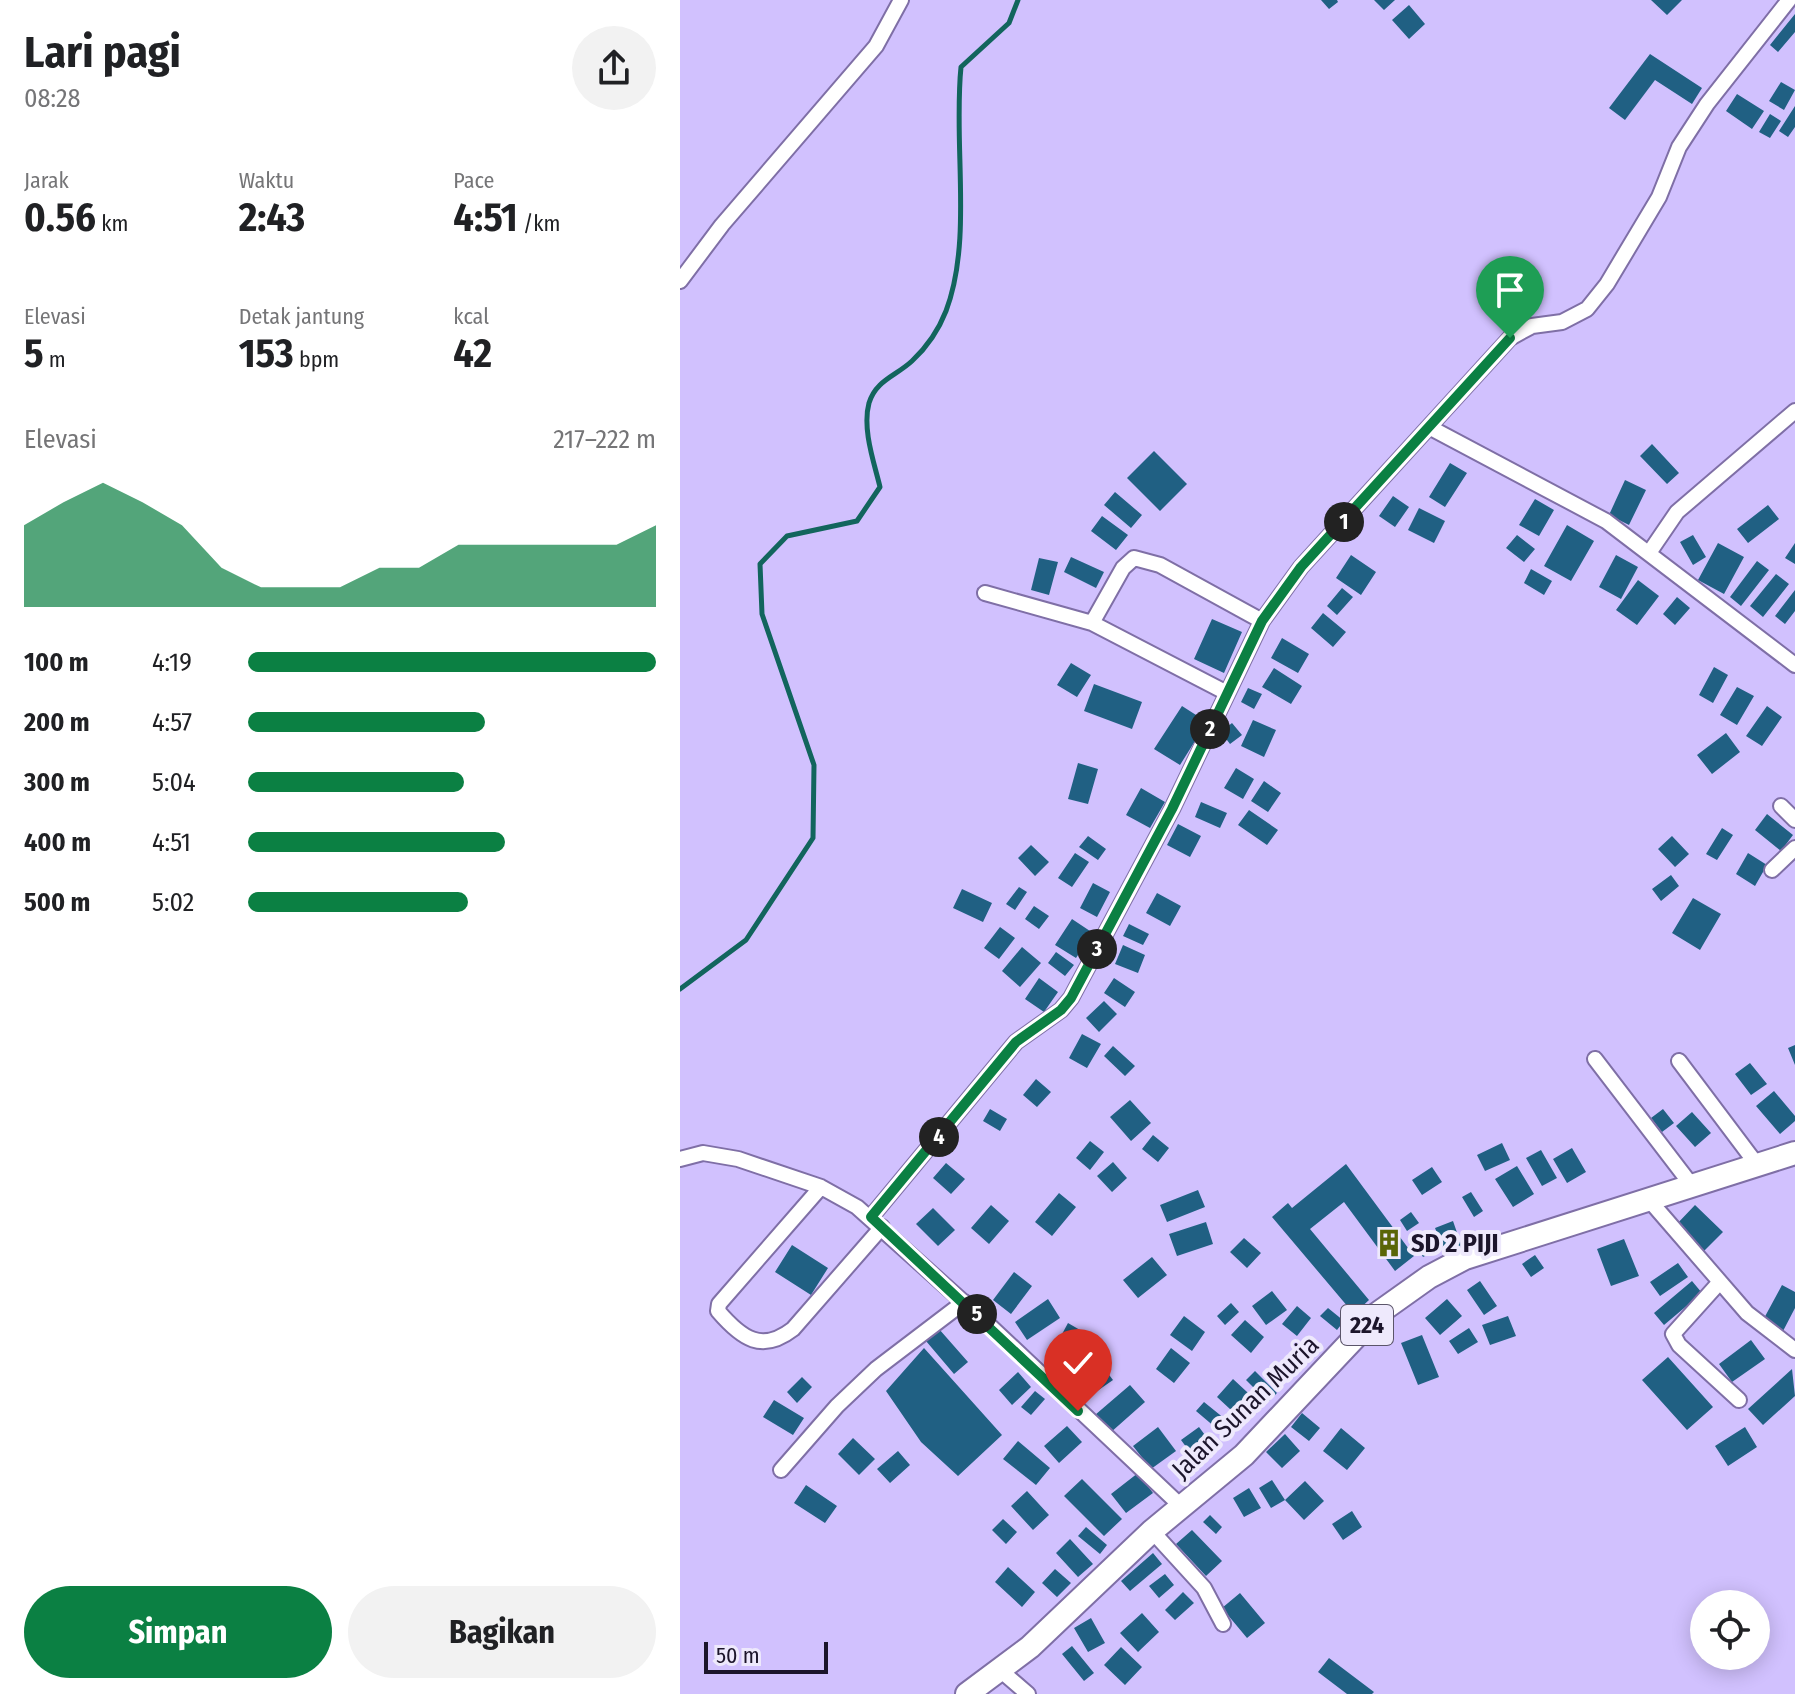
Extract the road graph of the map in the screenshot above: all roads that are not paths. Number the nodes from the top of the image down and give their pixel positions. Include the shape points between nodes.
1 (901, 0) edge
2 (1789, 0) edge
3 (680, 281) edge
4 (1795, 411) edge
5 (1429, 427) junction
6 (1649, 553) junction
7 (985, 593) dead end
8 (1262, 621) junction
9 (1092, 623) junction
10 (1795, 665) edge
11 (1225, 692) junction
12 (1781, 806) dead end
13 (1795, 820) edge
14 (1795, 848) edge
15 (1772, 870) dead end
16 (1595, 1059) dead end
17 (1679, 1061) dead end
18 (1795, 1153) edge
19 (680, 1159) edge
20 (1758, 1166) junction
21 (821, 1187) junction
22 (1693, 1187) junction
23 (1650, 1201) junction
24 (877, 1222) junction
25 (1718, 1284) junction
26 (964, 1302) junction
27 (1795, 1350) edge
28 (1739, 1400) dead end
29 (781, 1470) dead end
30 (1182, 1507) junction
31 (1152, 1531) junction
32 (1223, 1624) dead end
33 (1000, 1670) junction
34 (967, 1694) edge
35 (1028, 1694) edge

1 - 3 street via 876,46
2 - 5 street via 1707,104 1679,147 1659,197 1587,309 1510,338
4 - 6 street via 1677,512
5 - 6 street via 1606,521
5 - 8 street via 1301,567
6 - 10 street
7 - 9 street
8 - 9 street via 1160,565 1134,558
8 - 11 street
9 - 11 street
11 - 24 street via 1172,809 1071,998 1016,1042
12 - 13 street
14 - 15 street
16 - 22 street
17 - 20 street
18 - 20 main road, Jalan Sunan Muria / 224
19 - 21 street via 718,1153
20 - 22 main road, Jalan Sunan Muria / 224
21 - 24 street
21 - 24 street via 719,1304 718,1311 748,1337 764,1344 776,1342 793,1329
22 - 23 main road, Jalan Sunan Muria / 224
23 - 25 street
23 - 30 main road, Jalan Sunan Muria / 224 via 1465,1258 1429,1277 1377,1314 1244,1455
24 - 26 street
25 - 27 street
25 - 28 street via 1673,1334
26 - 29 street via 866,1378
26 - 30 street
30 - 31 main road, Jalan Sunan Muria / 224
31 - 32 street via 1204,1588
31 - 33 main road, Jalan Sunan Muria / 224
33 - 34 main road, 224
33 - 35 street

